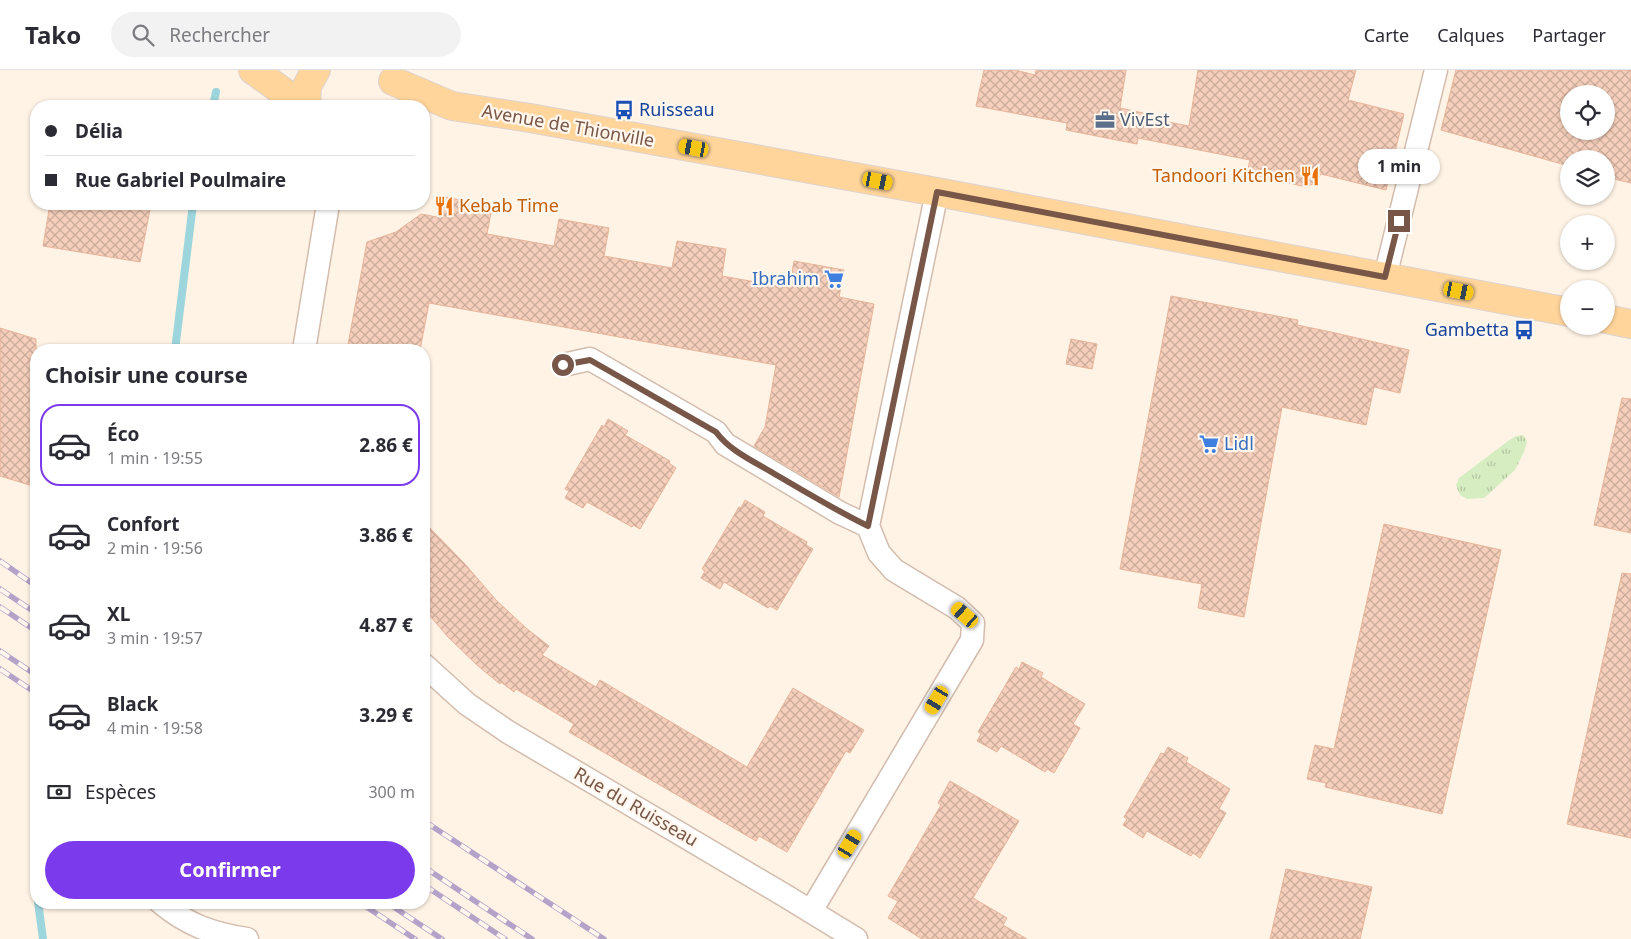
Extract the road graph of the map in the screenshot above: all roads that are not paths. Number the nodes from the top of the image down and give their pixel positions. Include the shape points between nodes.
1 (253, 70) edge
2 (260, 70) edge
3 (316, 70) edge
4 (1436, 70) edge
5 (391, 86) edge
6 (296, 100) edge
7 (306, 100) edge
8 (452, 106) junction
9 (430, 112) edge
10 (937, 192) junction
11 (327, 210) edge
12 (1385, 277) junction
13 (1560, 310) edge
14 (1615, 321) edge
15 (1631, 324) edge
16 (305, 344) edge
17 (563, 365) dead end
18 (868, 526) junction
19 (430, 671) edge
20 (168, 909) edge
21 (811, 911) junction
22 (247, 939) edge
23 (856, 939) edge

1 - 2 main road
1 - 6 main road
3 - 7 main road via 307,86
4 - 12 street
5 - 8 main road, Avenue de Thionville
8 - 9 main road, Avenue de Thionville
8 - 10 main road, Avenue de Thionville
10 - 12 main road, Avenue de Thionville
10 - 18 street
11 - 16 street
12 - 13 main road, Avenue de Thionville
14 - 15 main road
17 - 18 street via 590,360 716,432 724,444 840,513
18 - 21 street via 879,553 894,570 956,608 973,623 972,640
19 - 21 street, Rue du Ruisseau via 466,704 508,732
20 - 22 street via 176,916 218,934
21 - 23 street, Rue du Ruisseau

